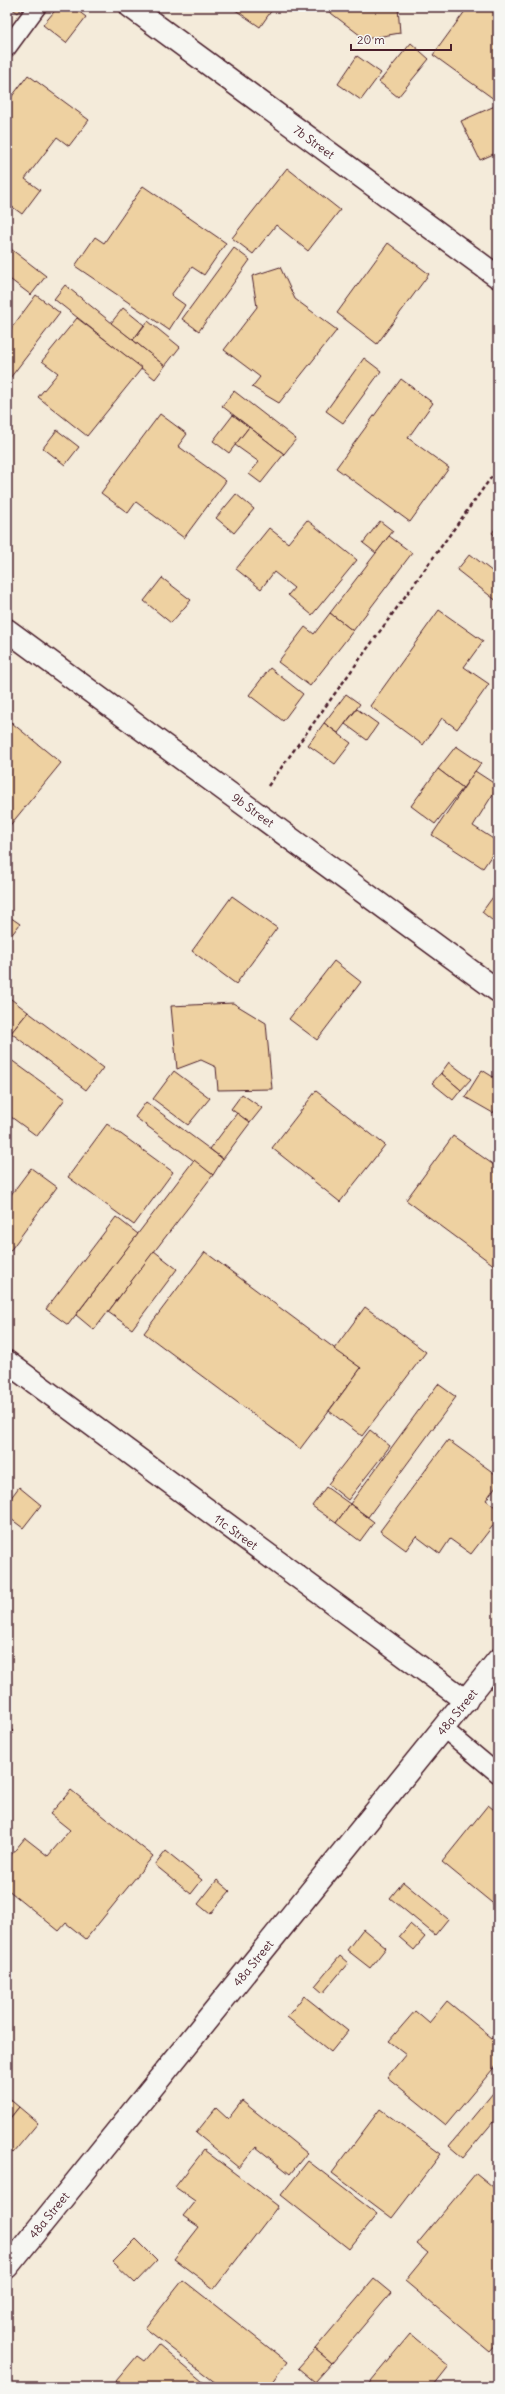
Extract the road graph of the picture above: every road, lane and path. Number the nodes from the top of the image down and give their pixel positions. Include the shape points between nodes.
1 (37, 7) edge
2 (131, 7) edge
3 (7, 48) edge
4 (498, 277) edge
5 (498, 468) edge
6 (7, 630) edge
7 (252, 809) junction
8 (498, 991) edge
9 (10, 1370) edge
10 (498, 1660) edge
11 (466, 1701) junction
12 (443, 1728) junction
13 (498, 1774) edge
14 (7, 2267) edge

1 - 3 lane
2 - 4 street, 7b Street
5 - 7 path
6 - 7 street, 9b Street
7 - 8 street, 9b Street
9 - 11 street, 11c Street
10 - 11 street, 48a Street
11 - 12 street, 48a Street
12 - 13 lane
12 - 14 street, 48a Street

